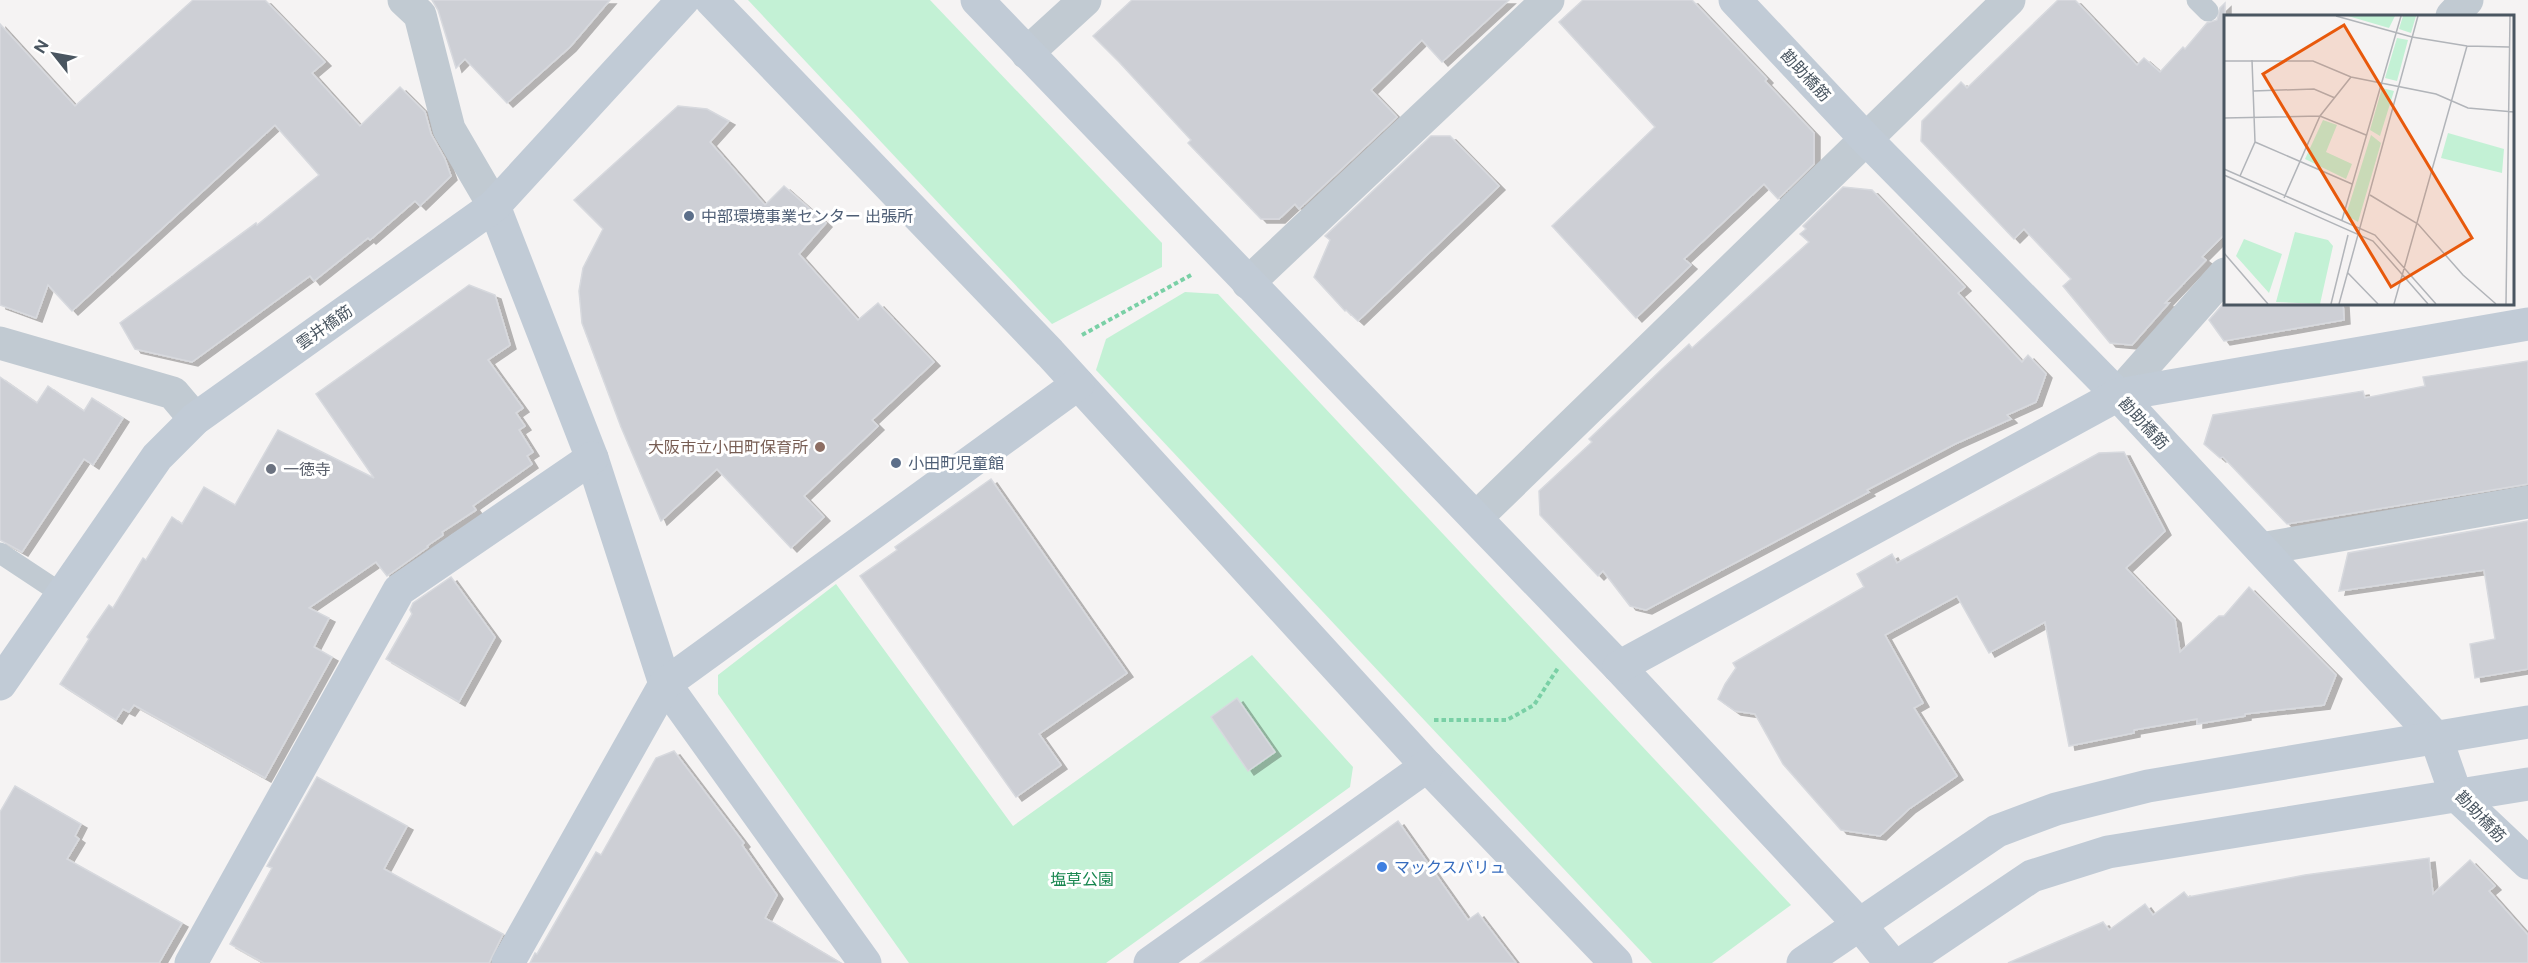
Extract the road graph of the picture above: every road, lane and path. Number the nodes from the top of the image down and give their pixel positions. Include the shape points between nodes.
1 (404, 0) edge
2 (683, 0) edge
3 (711, 0) edge
4 (977, 0) edge
5 (1085, 0) edge
6 (1548, 0) edge
7 (1735, 0) edge
8 (2009, 0) edge
9 (2467, 0) edge
10 (2453, 15) edge
11 (1027, 53) junction
12 (1865, 138) junction
13 (494, 206) junction
14 (1223, 257) junction
15 (2224, 275) edge
16 (1248, 283) junction
17 (2528, 324) edge
18 (0, 343) edge
19 (1050, 353) junction
20 (1078, 384) junction
21 (2118, 395) junction
22 (195, 418) junction
23 (592, 458) junction
24 (2528, 502) edge
25 (1476, 518) junction
26 (2261, 549) junction
27 (0, 553) edge
28 (62, 594) junction
29 (1619, 667) junction
30 (1558, 668) dead end
31 (0, 684) edge
32 (665, 684) junction
33 (1433, 720) dead end
34 (2528, 722) edge
35 (2436, 738) junction
36 (1427, 766) junction
37 (2528, 784) edge
38 (2456, 795) junction
39 (2528, 863) edge
40 (1859, 924) junction
41 (191, 963) edge
42 (508, 963) edge
43 (865, 963) edge
44 (1150, 963) edge
45 (1616, 963) edge
46 (1803, 963) edge
47 (1891, 963) edge
48 (1903, 963) edge

1 - 13 street via 420,15 449,129
2 - 13 street, 雲井橋筋
3 - 19 street
4 - 11 street
5 - 11 street
6 - 16 street
7 - 12 street, 勘助橋筋
8 - 12 street
9 - 10 street
11 - 14 street
12 - 21 street, 勘助橋筋
12 - 25 street
13 - 22 street, 雲井橋筋
13 - 23 street
14 - 16 street
14 - 19 path
15 - 21 street
16 - 25 street
17 - 21 street
18 - 22 street via 173,393
19 - 20 street
20 - 32 street
20 - 36 street
21 - 26 street, 勘助橋筋
21 - 29 street
22 - 28 street, 雲井橋筋 via 158,458
23 - 32 street
23 - 41 street via 399,590
24 - 26 street
25 - 29 street
26 - 35 street, 勘助橋筋
27 - 28 lane
28 - 31 street, 雲井橋筋
29 - 40 street
30 - 33 path via 1534,705 1508,720
32 - 42 street
32 - 43 street
34 - 35 street
35 - 38 street, 勘助橋筋
35 - 40 street via 2148,786 2056,809 1997,831
36 - 44 street
36 - 45 street
37 - 38 street
38 - 39 street, 勘助橋筋
38 - 48 street via 2108,852 2032,876
40 - 46 street
40 - 47 street

